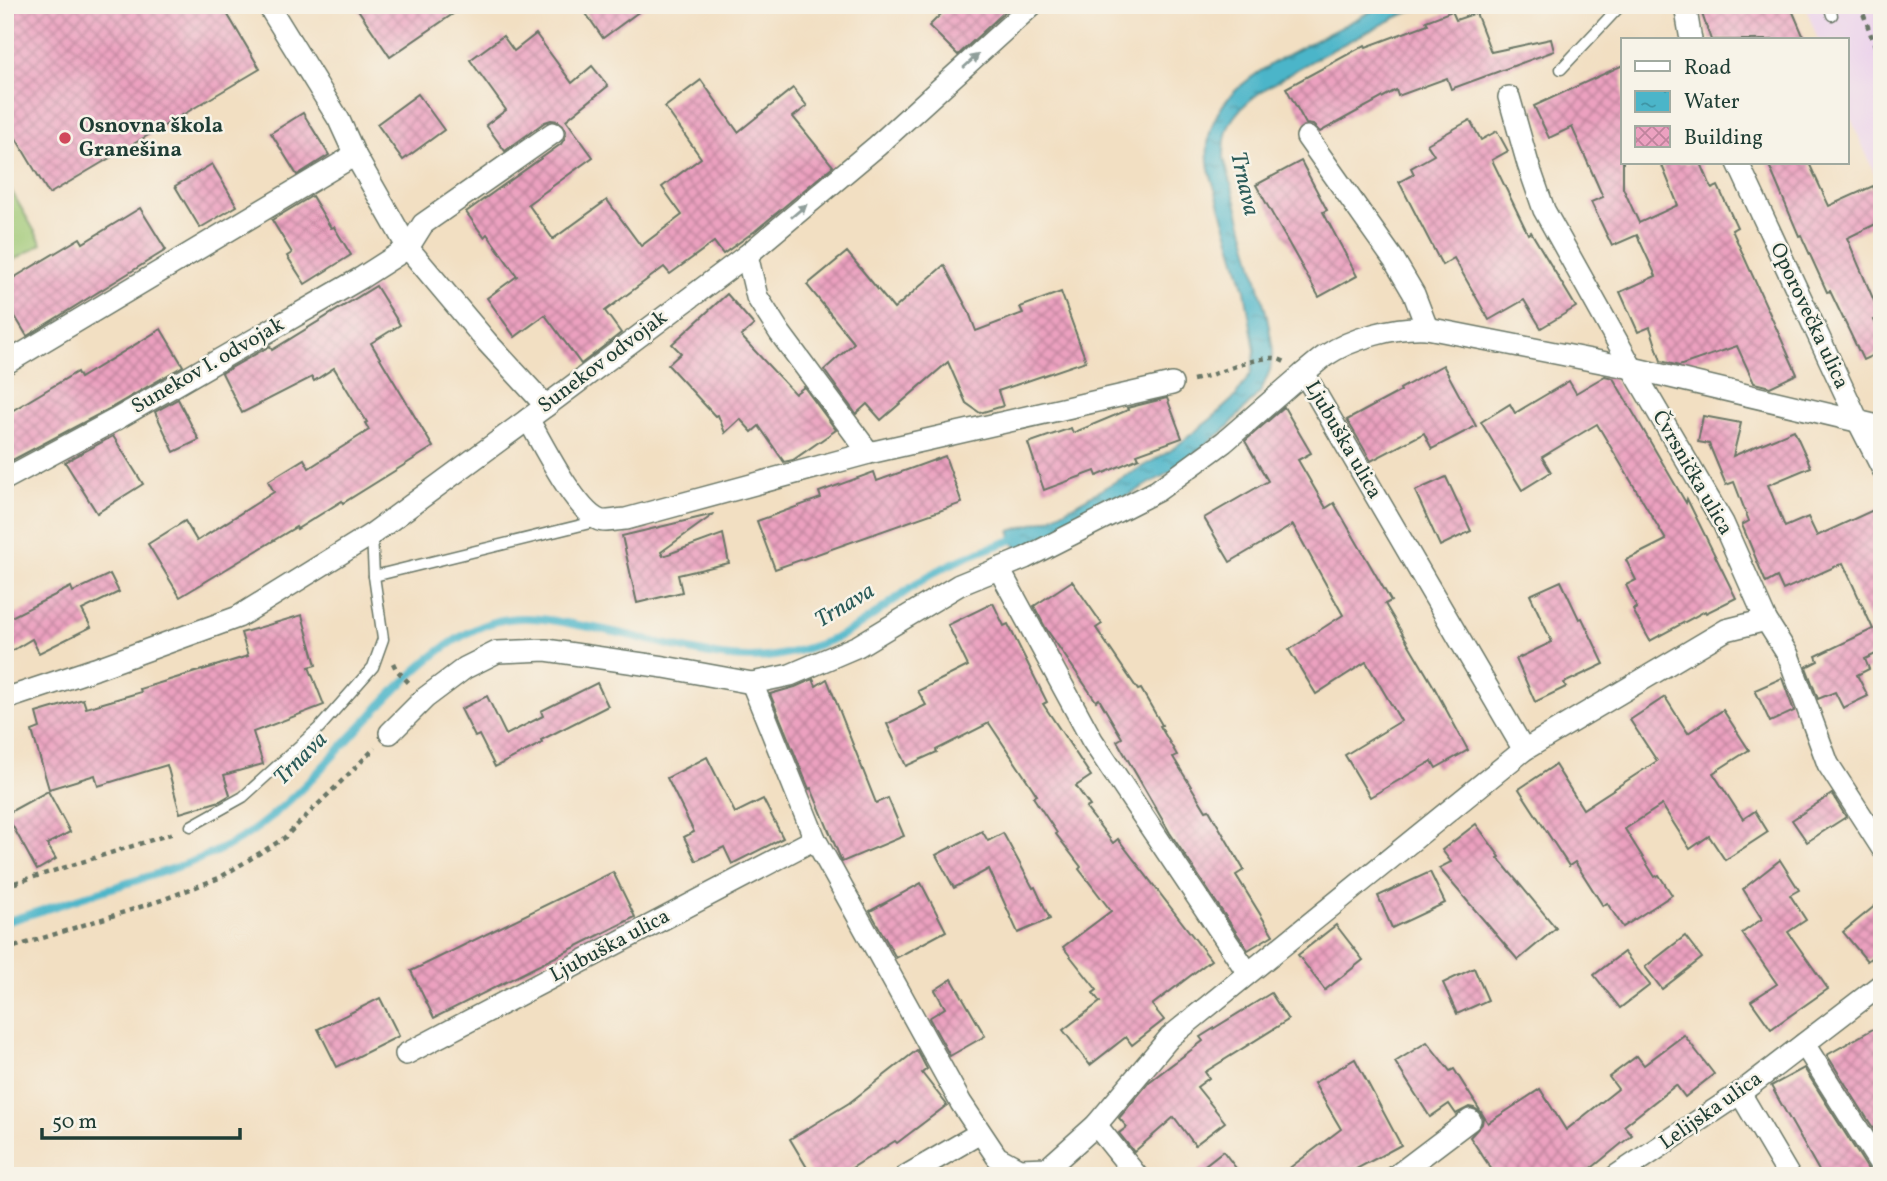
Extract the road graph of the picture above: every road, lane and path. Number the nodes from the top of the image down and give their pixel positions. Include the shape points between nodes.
1 (268, 5) edge
2 (1032, 5) edge
3 (1621, 5) edge
4 (1685, 5) edge
5 (1860, 5) edge
6 (1691, 38) edge
7 (1882, 65) edge
8 (1561, 69) dead end
9 (1508, 97) dead end
10 (553, 134) dead end
11 (1307, 137) dead end
12 (355, 155) junction
13 (1738, 164) edge
14 (408, 247) junction
15 (747, 255) junction
16 (1427, 328) junction
17 (1276, 358) dead end
18 (5, 364) edge
19 (1632, 368) junction
20 (1304, 373) junction
21 (1172, 384) joint
22 (546, 406) junction
23 (527, 419) junction
24 (1858, 421) junction
25 (1882, 427) edge
26 (869, 453) junction
27 (1882, 468) edge
28 (5, 479) edge
29 (601, 521) junction
30 (372, 534) junction
31 (999, 569) junction
32 (374, 576) junction
33 (1766, 620) junction
34 (752, 683) junction
35 (5, 699) edge
36 (390, 733) joint
37 (1524, 750) junction
38 (191, 827) joint
39 (815, 839) junction
40 (1882, 848) edge
41 (5, 886) edge
42 (5, 950) edge
43 (1248, 973) junction
44 (1882, 985) edge
45 (1804, 1044) junction
46 (406, 1054) dead end
47 (1740, 1093) junction
48 (1470, 1120) dead end
49 (1096, 1125) junction
50 (981, 1133) junction
51 (1882, 1167) edge
52 (1014, 1172) edge
53 (1136, 1175) edge
54 (906, 1176) edge
55 (1396, 1176) edge
56 (1616, 1176) edge
57 (1790, 1176) edge

1 - 12 street
15 -> 2 street, Sunekov odvojak via 877,146
3 - 8 lane
4 - 6 street
5 - 7 path
9 - 19 street, Čvrsnička ulica via 1544,210
10 - 14 street, Sunekov I. odvojak via 423,224
11 - 16 street via 1394,260
12 - 14 street
12 - 18 street
13 - 24 street, Oporovečka ulica
14 - 22 street
14 - 28 street, Sunekov I. odvojak
15 - 22 street, Sunekov odvojak
15 - 26 street via 757,297
16 - 19 street
16 - 20 street via 1369,336 1327,355
17 - 21 path
19 - 24 street
19 - 33 street, Čvrsnička ulica via 1723,523
20 - 31 street, Ljubuška ulica via 1224,442 1157,491
20 - 37 street, Ljubuška ulica
21 - 26 street
22 - 23 street, Sunekov odvojak
23 - 29 street, Sunekov odvojak via 570,490
23 - 30 street
24 - 25 street
24 - 27 street, Oporovečka ulica
26 - 29 street via 626,519
29 - 32 lane
30 - 32 lane
30 - 35 street via 238,617
31 - 34 street, Ljubuška ulica via 959,585 858,646 790,676
31 - 43 street via 1092,740
32 - 38 lane via 383,639 373,667 320,727 243,797
33 - 37 street via 1726,630
33 - 40 street, Čvrsnička ulica via 1788,655 1828,764
34 - 36 street, Ljubuška ulica via 546,650 497,652 465,667
34 - 39 street
36 - 42 path via 283,839 219,878
37 - 43 street
38 - 41 path
39 - 46 street, Ljubuška ulica
39 - 50 street
43 - 49 street via 1170,1037
44 - 45 street, Lelijska ulica
45 - 47 street, Lelijska ulica
45 - 51 street
47 - 56 street, Lelijska ulica
47 - 57 street
48 - 55 street
49 - 52 street via 1048,1168
49 - 53 street
50 - 52 street
50 - 54 street

